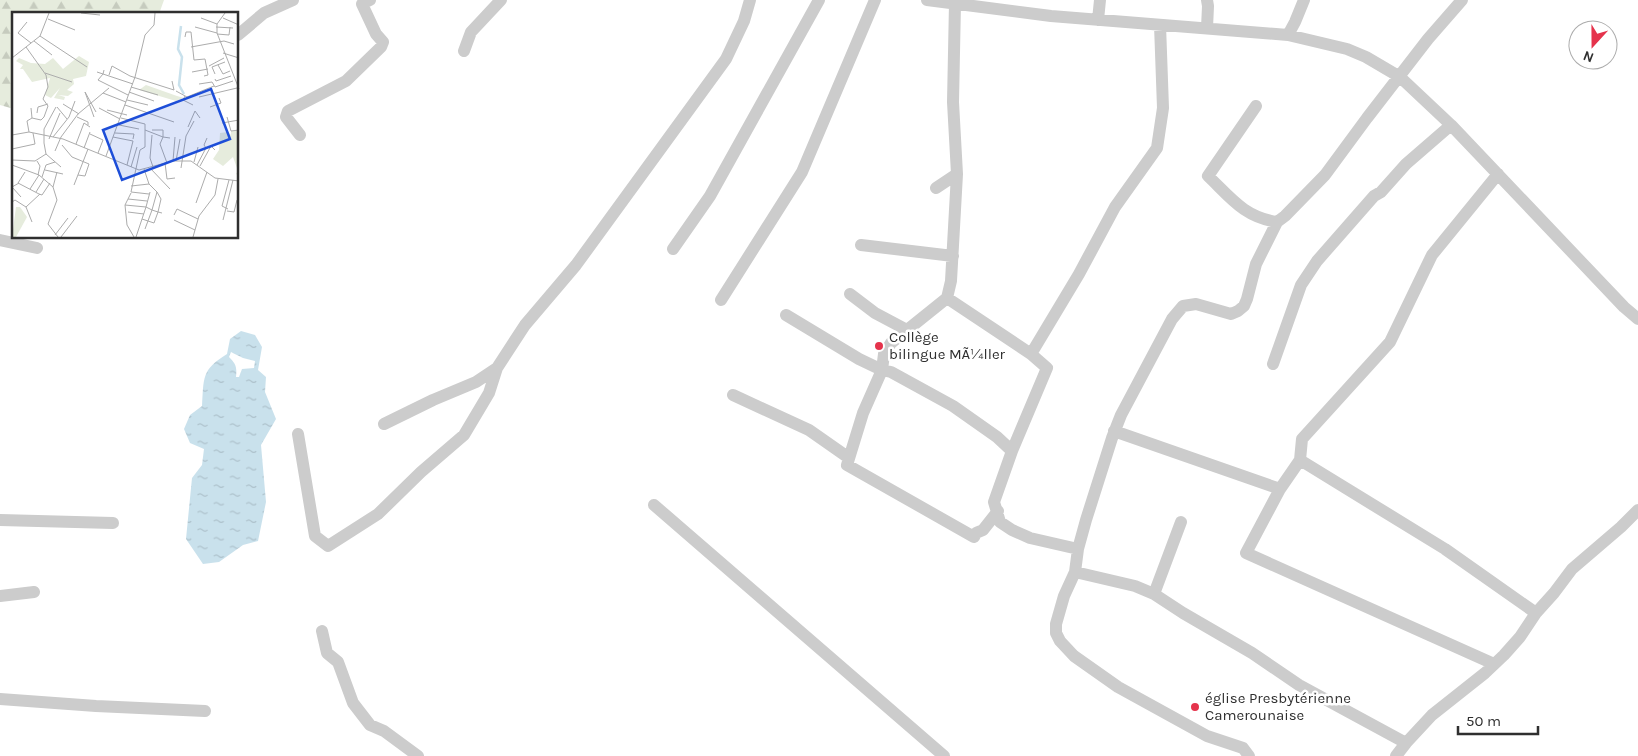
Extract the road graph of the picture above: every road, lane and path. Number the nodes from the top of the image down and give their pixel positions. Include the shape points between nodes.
1 (293, 0) edge
2 (370, 0) edge
3 (501, 0) edge
4 (750, 0) edge
5 (819, 0) edge
6 (875, 0) edge
7 (927, 0) edge
8 (1100, 0) edge
9 (1207, 0) edge
10 (1304, 0) edge
11 (1462, 0) edge
12 (955, 3) junction
13 (990, 4) edge
14 (1098, 20) junction
15 (1160, 25) junction
16 (1207, 28) junction
17 (239, 33) edge
18 (1288, 35) junction
19 (464, 51) dead end
20 (1400, 77) junction
21 (1256, 106) dead end
22 (1451, 125) junction
23 (300, 135) dead end
24 (957, 174) junction
25 (1498, 174) junction
26 (936, 188) dead end
27 (1277, 222) junction
28 (0, 240) edge
29 (861, 245) dead end
30 (37, 248) dead end
31 (673, 249) dead end
32 (953, 256) junction
33 (850, 294) dead end
34 (947, 298) junction
35 (721, 300) dead end
36 (786, 315) dead end
37 (1638, 319) edge
38 (907, 330) junction
39 (1030, 354) junction
40 (1273, 364) dead end
41 (497, 368) junction
42 (882, 370) junction
43 (733, 395) dead end
44 (384, 424) dead end
45 (1114, 431) junction
46 (298, 434) dead end
47 (1012, 451) junction
48 (849, 458) junction
49 (1300, 460) junction
50 (1280, 489) junction
51 (654, 505) dead end
52 (1638, 510) edge
53 (998, 511) junction
54 (0, 520) edge
55 (1181, 522) dead end
56 (113, 523) dead end
57 (1078, 548) junction
58 (1075, 572) junction
59 (34, 592) dead end
60 (1154, 594) junction
61 (0, 596) edge
62 (1536, 612) junction
63 (322, 631) dead end
64 (1494, 664) junction
65 (0, 699) edge
66 (205, 710) dead end
67 (1406, 743) junction
68 (418, 756) edge
69 (944, 756) edge
70 (1249, 756) edge
71 (1396, 756) edge

1 - 17 street via 264,14
2 - 23 street via 362,4 376,34 384,42 346,81 288,111 286,117
3 - 19 street via 471,32
4 - 41 street via 726,59
5 - 31 street via 710,196
6 - 35 street via 802,172
7 - 12 street
8 - 14 street
9 - 16 street
10 - 18 street
11 - 20 street
12 - 13 street
12 - 24 street via 953,102
13 - 14 street
14 - 15 street
15 - 16 street
15 - 39 street via 1163,108 1158,148 1115,207
16 - 18 street
18 - 20 street via 1348,49
20 - 22 street
20 - 27 street via 1325,175
21 - 27 street via 1208,176 1244,211 1263,220
22 - 25 street
22 - 40 street via 1374,196 1317,261 1302,285
24 - 26 street
24 - 32 street
25 - 37 street
25 - 49 street via 1432,255 1390,342 1302,439
27 - 45 street via 1256,264 1244,306 1232,314 1196,304 1183,306 1172,319
28 - 30 street
29 - 32 street
32 - 34 street
33 - 38 street via 875,313
34 - 38 street
34 - 39 street
36 - 42 street
38 - 42 street via 891,343 884,354
39 - 47 street via 1047,368
41 - 44 street via 476,382
41 - 46 street via 489,393 464,436 378,514 328,546 315,536
42 - 47 street via 953,406
42 - 48 street via 863,413
43 - 48 street via 810,430
45 - 50 street
45 - 57 street
47 - 53 street via 994,502
48 - 53 street via 847,465 974,537
49 - 50 street
49 - 62 street via 1446,548
50 - 64 street via 1246,552
51 - 69 street
52 - 62 street via 1572,569
53 - 57 street via 1000,522 1012,530 1030,538
54 - 56 street
55 - 60 street
57 - 58 street
58 - 60 street via 1135,586
58 - 70 street via 1056,624 1060,641 1074,656 1118,687 1207,736 1243,748
59 - 61 street
60 - 67 street via 1299,685
62 - 64 street via 1520,637
63 - 68 street via 327,653 338,662 353,703 370,725 384,731
64 - 67 street via 1432,715
65 - 66 street
67 - 71 street

